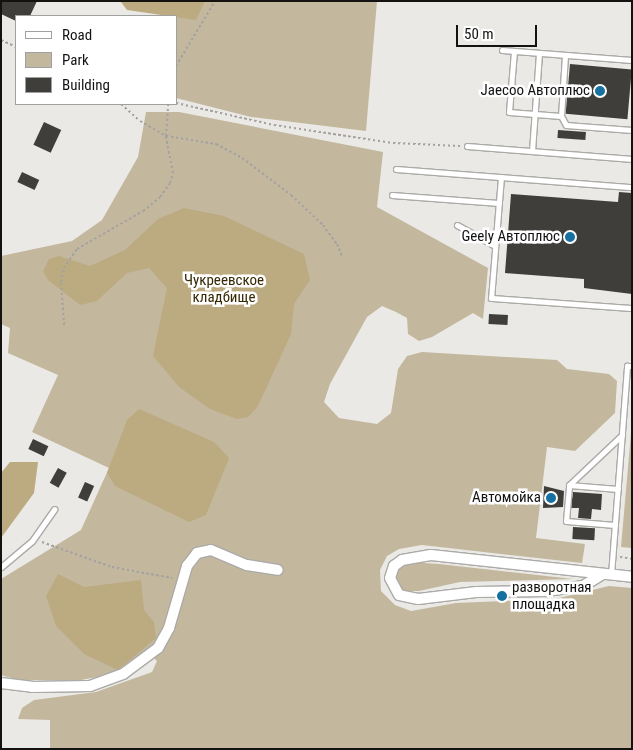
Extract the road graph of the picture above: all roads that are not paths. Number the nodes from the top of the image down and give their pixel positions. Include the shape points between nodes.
1 (502, 50) dead end
2 (514, 51) junction
3 (539, 53) junction
4 (565, 55) junction
5 (632, 60) edge
6 (534, 114) junction
7 (561, 116) junction
8 (632, 130) edge
9 (467, 146) road end
10 (532, 151) junction
11 (632, 159) edge
12 (396, 169) dead end
13 (500, 177) junction
14 (632, 187) edge
15 (392, 195) dead end
16 (499, 203) junction
17 (457, 225) dead end
18 (495, 246) junction
19 (632, 308) edge
20 (632, 366) edge
21 (622, 434) junction
22 (568, 485) junction
23 (618, 489) junction
24 (54, 509) dead end
25 (615, 525) junction
26 (1, 567) edge
27 (278, 570) dead end
28 (607, 575) junction
29 (632, 577) edge
30 (1, 683) edge

1 - 2 lane
2 - 3 lane
2 - 6 lane via 509,112
3 - 4 lane
3 - 6 lane
4 - 5 lane
4 - 7 lane
6 - 7 lane
6 - 10 lane
7 - 8 lane via 566,125
9 - 10 lane
10 - 11 lane
12 - 13 lane
13 - 14 lane
13 - 16 lane
15 - 16 lane
16 - 18 lane
17 - 18 lane
18 - 19 lane via 491,298
20 - 21 lane via 627,366
21 - 22 lane
21 - 23 lane
22 - 23 lane
22 - 25 lane via 566,521
23 - 25 lane
24 - 26 lane via 32,541
25 - 28 lane
27 - 30 street via 247,565 211,550 198,552 186,566 169,628 158,648 123,674 90,686 32,687
28 - 28 street via 416,555 394,566 390,578 400,595 418,599 463,593 546,591 583,586
28 - 29 street

